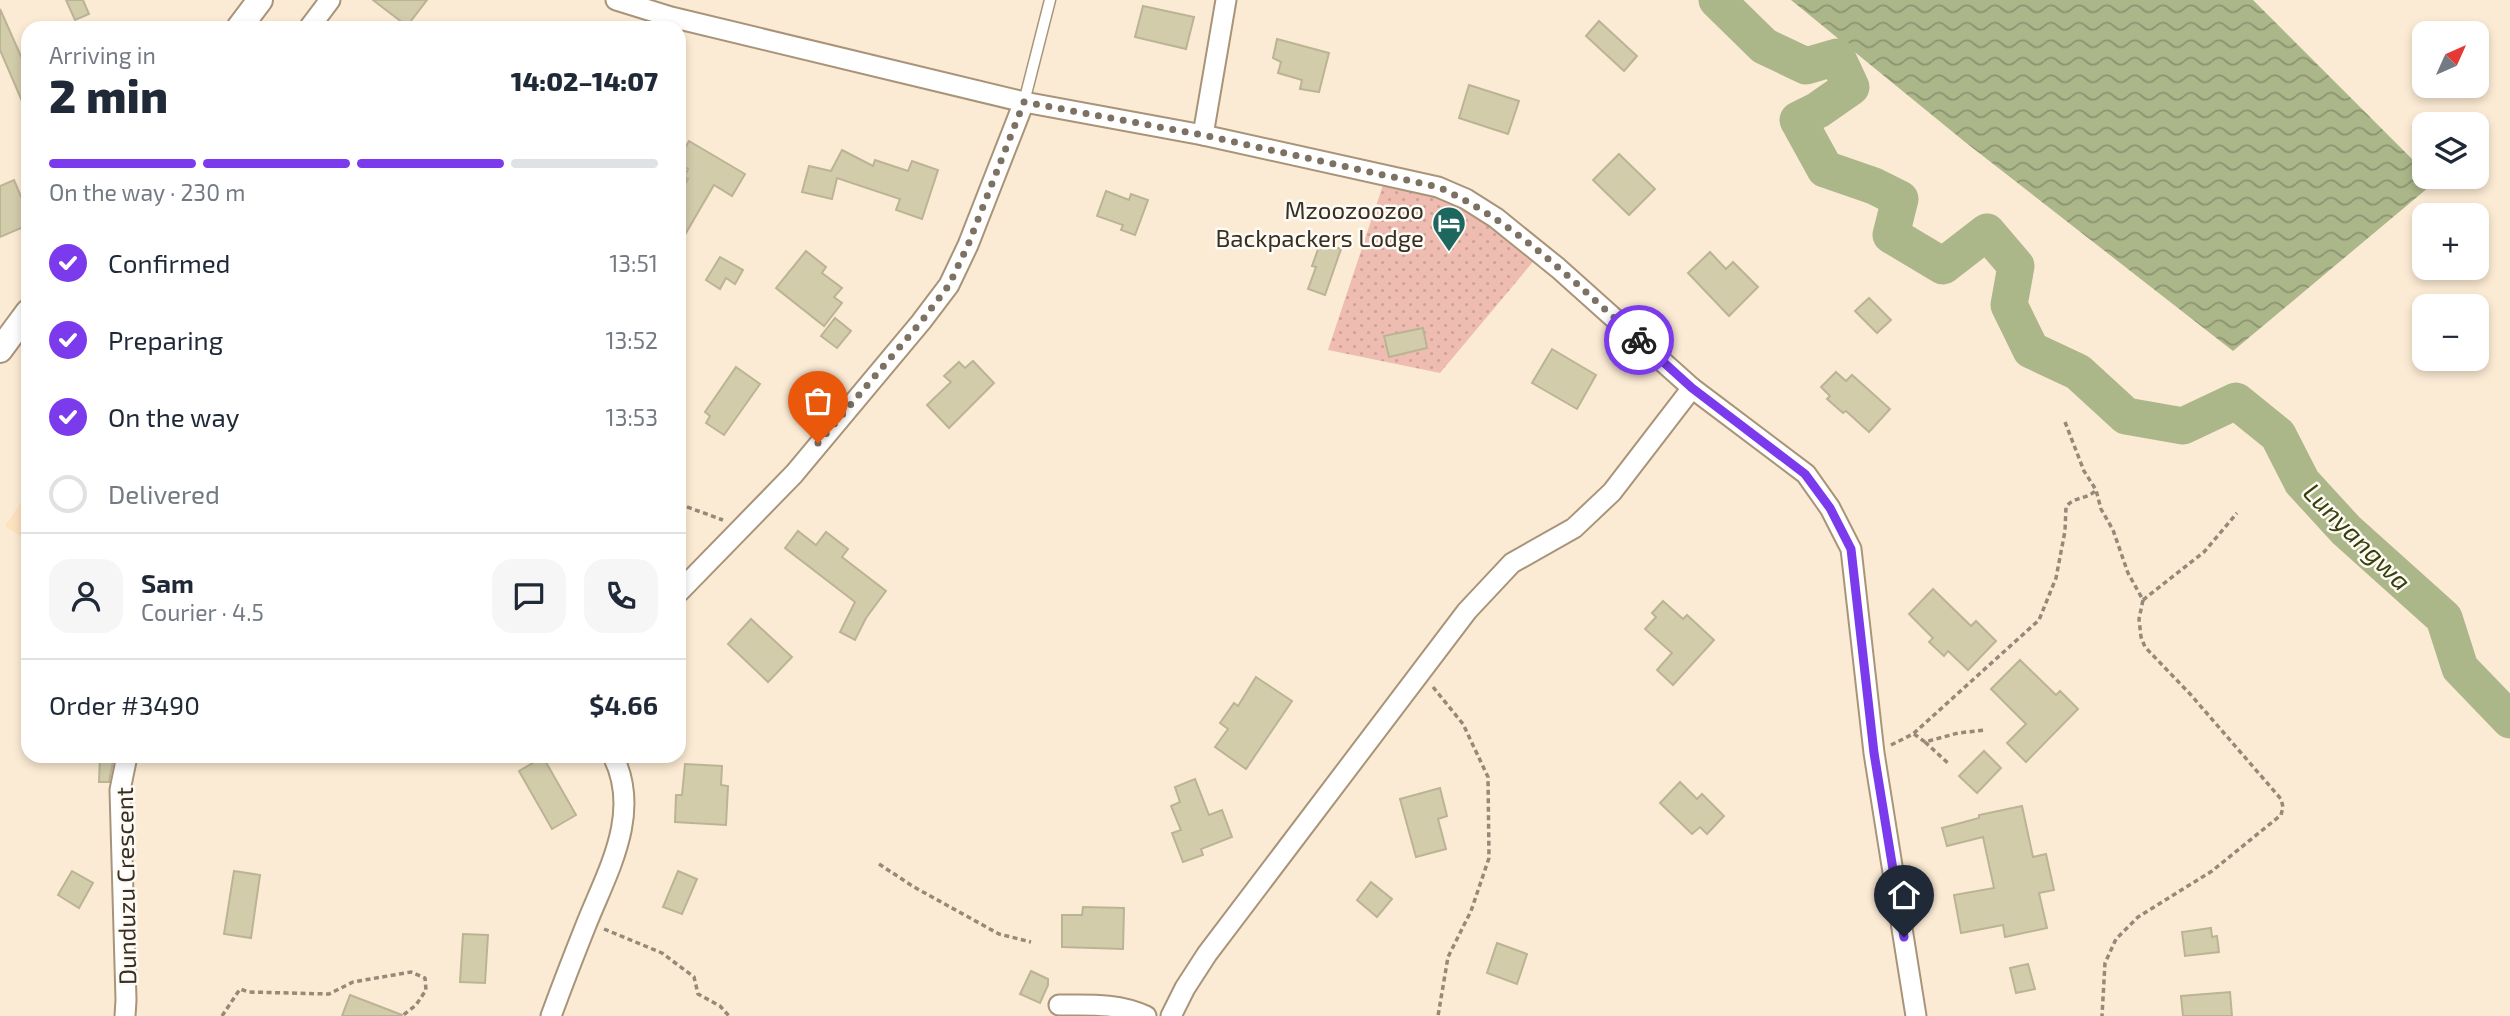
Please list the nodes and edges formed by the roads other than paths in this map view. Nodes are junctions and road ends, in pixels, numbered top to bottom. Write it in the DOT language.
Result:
graph roads {
  1 [pos="260,0"];
  2 [pos="330,0"];
  3 [pos="616,0"];
  4 [pos="1050,0"];
  5 [pos="1226,0"];
  6 [pos="244,21"];
  7 [pos="314,21"];
  8 [pos="1024,102"];
  9 [pos="1203,135"];
  10 [pos="21,322"];
  11 [pos="0,350"];
  12 [pos="1692,388"];
  13 [pos="686,585"];
  14 [pos="126,763"];
  15 [pos="617,763"];
  16 [pos="1059,1005"];
  17 [pos="125,1016"];
  18 [pos="551,1016"];
  19 [pos="1146,1016"];
  20 [pos="1171,1016"];
  21 [pos="1916,1016"];
  1 -- 6 [label="street"];
  2 -- 7 [label="street"];
  3 -- 8 [label="street"];
  4 -- 8 [label="lane"];
  5 -- 9 [label="street"];
  8 -- 9 [label="street"];
  8 -- 13 [label="street"];
  9 -- 12 [label="street"];
  10 -- 11 [label="street"];
  12 -- 20 [label="street"];
  12 -- 21 [label="street"];
  14 -- 17 [label="street, Dunduzu Crescent"];
  15 -- 18 [label="street"];
  16 -- 19 [label="street"];
}
